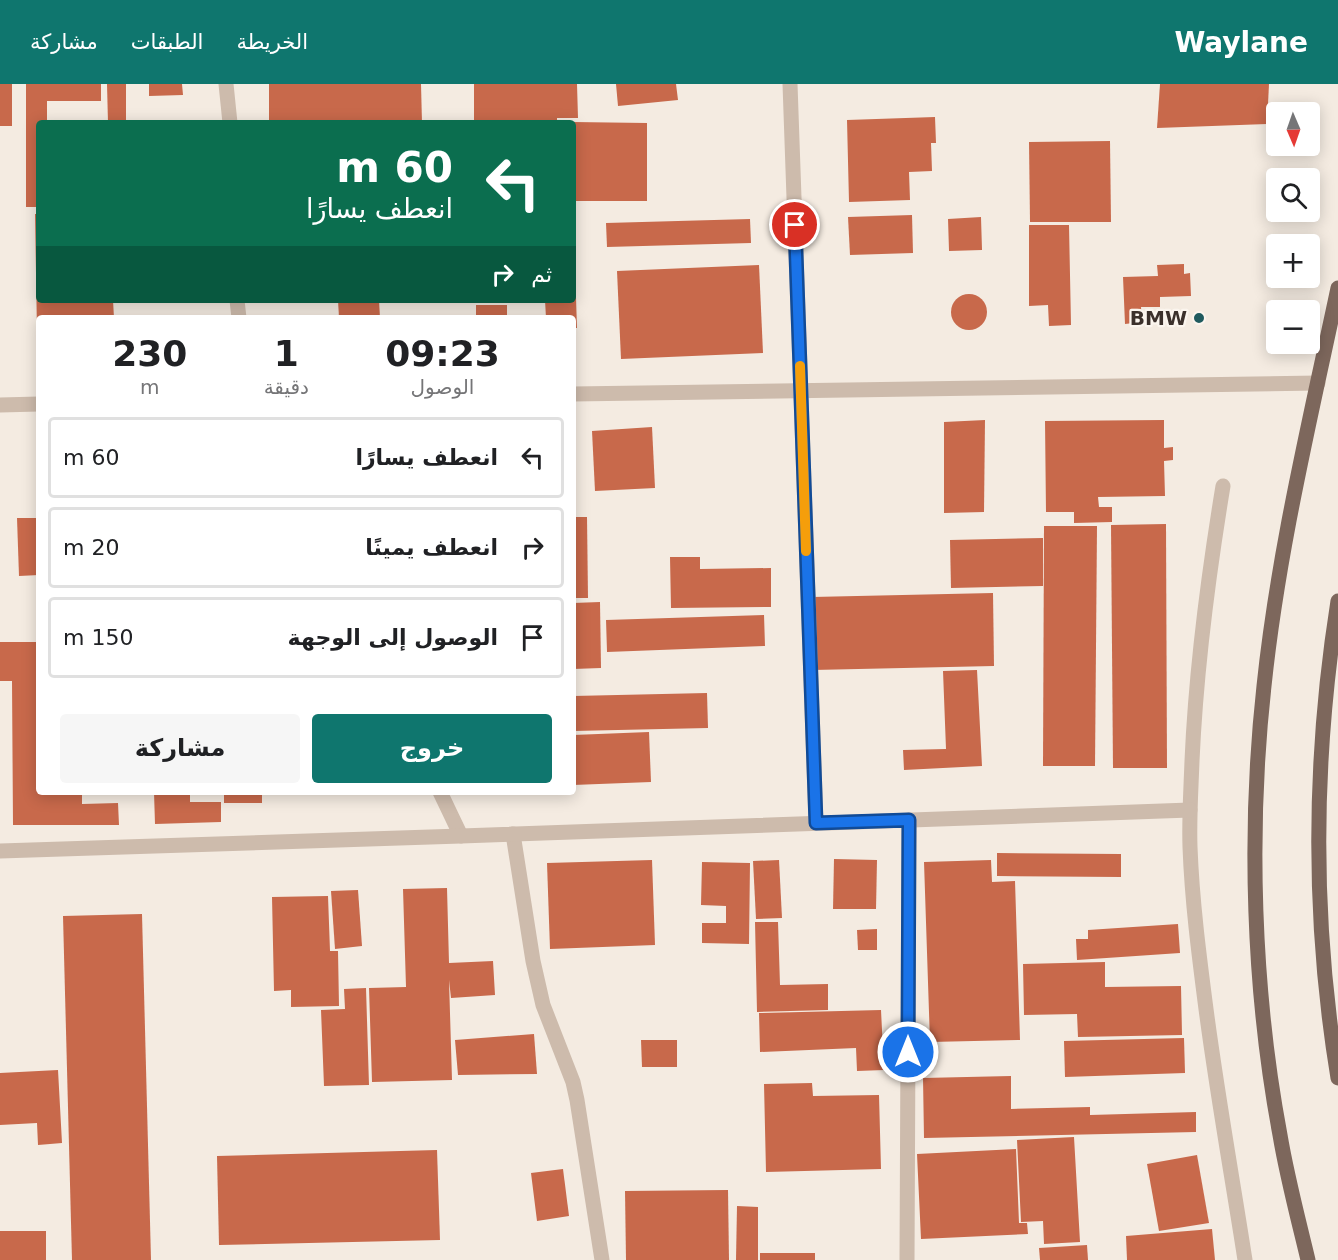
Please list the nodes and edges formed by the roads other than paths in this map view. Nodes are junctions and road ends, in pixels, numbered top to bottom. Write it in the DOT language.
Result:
graph roads {
  1 [pos="226,84"];
  2 [pos="790,84"];
  3 [pos="230,120"];
  4 [pos="1338,288"];
  5 [pos="1318,383"];
  6 [pos="800,390"];
  7 [pos="576,394"];
  8 [pos="36,404"];
  9 [pos="0,405"];
  10 [pos="1223,486"];
  11 [pos="1338,602"];
  12 [pos="1331,713"];
  13 [pos="441,795"];
  14 [pos="1190,810"];
  15 [pos="909,820"];
  16 [pos="816,823"];
  17 [pos="513,834"];
  18 [pos="461,836"];
  19 [pos="0,851"];
  20 [pos="1338,1078"];
  21 [pos="602,1260"];
  22 [pos="907,1260"];
  23 [pos="1245,1260"];
  24 [pos="1308,1260"];
  1 -- 3 [label="street"];
  2 -- 6 [label="street"];
  4 -- 5 [label="main road"];
  5 -- 6 [label="street"];
  5 -- 24 [label="main road"];
  6 -- 7 [label="street"];
  6 -- 16 [label="street"];
  8 -- 9 [label="street"];
  10 -- 14 [label="street"];
  11 -- 12 [label="main road"];
  12 -- 20 [label="main road"];
  13 -- 18 [label="street"];
  14 -- 15 [label="street"];
  14 -- 23 [label="street"];
  15 -- 16 [label="street"];
  15 -- 22 [label="street"];
  16 -- 17 [label="street"];
  17 -- 18 [label="street"];
  17 -- 21 [label="street"];
  18 -- 19 [label="street"];
}
